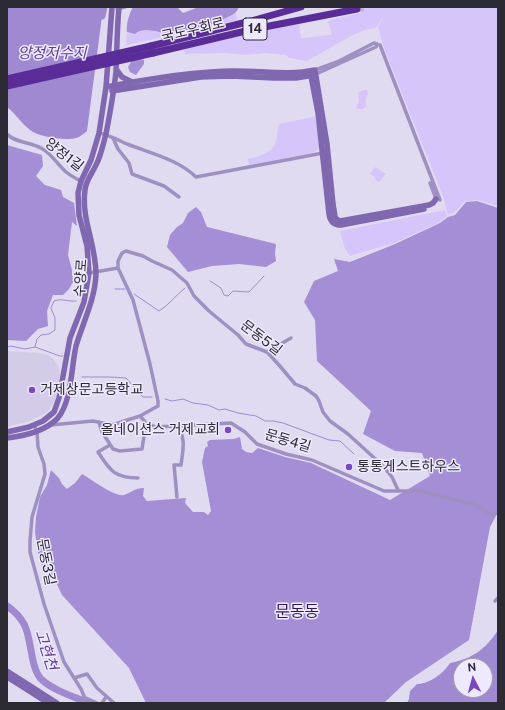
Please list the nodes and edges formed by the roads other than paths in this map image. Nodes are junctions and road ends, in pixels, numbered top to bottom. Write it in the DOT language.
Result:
graph roads {
  1 [pos="301,7"];
  2 [pos="112,8"];
  3 [pos="121,8"];
  4 [pos="358,9"];
  5 [pos="380,45"];
  6 [pos="152,49"];
  7 [pos="116,69"];
  8 [pos="313,73"];
  9 [pos="300,77"];
  10 [pos="7,79"];
  11 [pos="132,82"];
  12 [pos="7,86"];
  13 [pos="313,86"];
  14 [pos="116,88"];
  15 [pos="106,89"];
  16 [pos="99,133"];
  17 [pos="7,134"];
  18 [pos="106,134"];
  19 [pos="113,138"];
  20 [pos="325,153"];
  21 [pos="83,182"];
  22 [pos="430,182"];
  23 [pos="179,197"];
  24 [pos="438,199"];
  25 [pos="118,268"];
  26 [pos="96,272"];
  27 [pos="89,273"];
  28 [pos="291,338"];
  29 [pos="267,352"];
  30 [pos="140,416"];
  31 [pos="99,422"];
  32 [pos="146,423"];
  33 [pos="34,425"];
  34 [pos="50,425"];
  35 [pos="178,426"];
  36 [pos="7,432"];
  37 [pos="37,432"];
  38 [pos="7,438"];
  39 [pos="110,445"];
  40 [pos="138,478"];
  41 [pos="398,490"];
  42 [pos="177,496"];
  43 [pos="498,513"];
  44 [pos="8,674"];
  45 [pos="74,678"];
  46 [pos="106,697"];
  47 [pos="86,698"];
  48 [pos="48,703"];
  49 [pos="57,703"];
  50 [pos="87,703"];
  51 [pos="97,703"];
  52 [pos="102,703"];
  53 [pos="114,703"];
  1 -- 6 [label="highway, 국도우회로 / 14"];
  2 -- 3 [label="street"];
  2 -- 15 [label="street"];
  3 -- 7 [label="street, 수양로"];
  4 -- 6 [label="highway, 국도우회로 / 14"];
  5 -- 24 [label="street"];
  6 -- 10 [label="highway, 14, bridge"];
  6 -- 12 [label="highway, 14, bridge"];
  7 -- 11 [label="street"];
  7 -- 14 [label="street, 수양로"];
  8 -- 8 [label="street"];
  8 -- 9 [label="street"];
  8 -- 11 [label="street"];
  8 -- 13 [label="street"];
  8 -- 20 [label="street"];
  9 -- 13 [label="street"];
  9 -- 14 [label="street"];
  11 -- 14 [label="street"];
  13 -- 20 [label="street"];
  14 -- 15 [label="street"];
  14 -- 18 [label="street, 수양로"];
  15 -- 16 [label="street"];
  16 -- 18 [label="street"];
  16 -- 21 [label="street"];
  17 -- 21 [label="street, 양정1길"];
  18 -- 19 [label="street"];
  18 -- 21 [label="street, 수양로"];
  19 -- 20 [label="street"];
  19 -- 23 [label="street"];
  20 -- 24 [label="street"];
  21 -- 26 [label="street, 수양로"];
  21 -- 27 [label="street"];
  22 -- 24 [label="street"];
  25 -- 26 [label="street"];
  25 -- 29 [label="street, 문동5길"];
  25 -- 30 [label="street"];
  26 -- 27 [label="street"];
  26 -- 34 [label="street, 수양로"];
  27 -- 33 [label="street"];
  28 -- 29 [label="street"];
  29 -- 41 [label="street, 문동5길"];
  30 -- 31 [label="street"];
  30 -- 32 [label="street"];
  31 -- 34 [label="street"];
  31 -- 39 [label="street"];
  32 -- 35 [label="street, 문동4길"];
  32 -- 39 [label="street"];
  33 -- 36 [label="street"];
  33 -- 37 [label="street, 문동3길"];
  34 -- 37 [label="street, 수양로"];
  35 -- 41 [label="street, 문동4길"];
  35 -- 42 [label="street"];
  37 -- 38 [label="street, 수양로"];
  37 -- 45 [label="street, 문동3길"];
  39 -- 40 [label="street"];
  41 -- 43 [label="street, 문동4길"];
  44 -- 48 [label="street"];
  44 -- 49 [label="street"];
  45 -- 46 [label="street"];
  45 -- 47 [label="street, 문동3길"];
  46 -- 52 [label="street"];
  46 -- 53 [label="street"];
  47 -- 50 [label="street"];
  47 -- 51 [label="street"];
}
